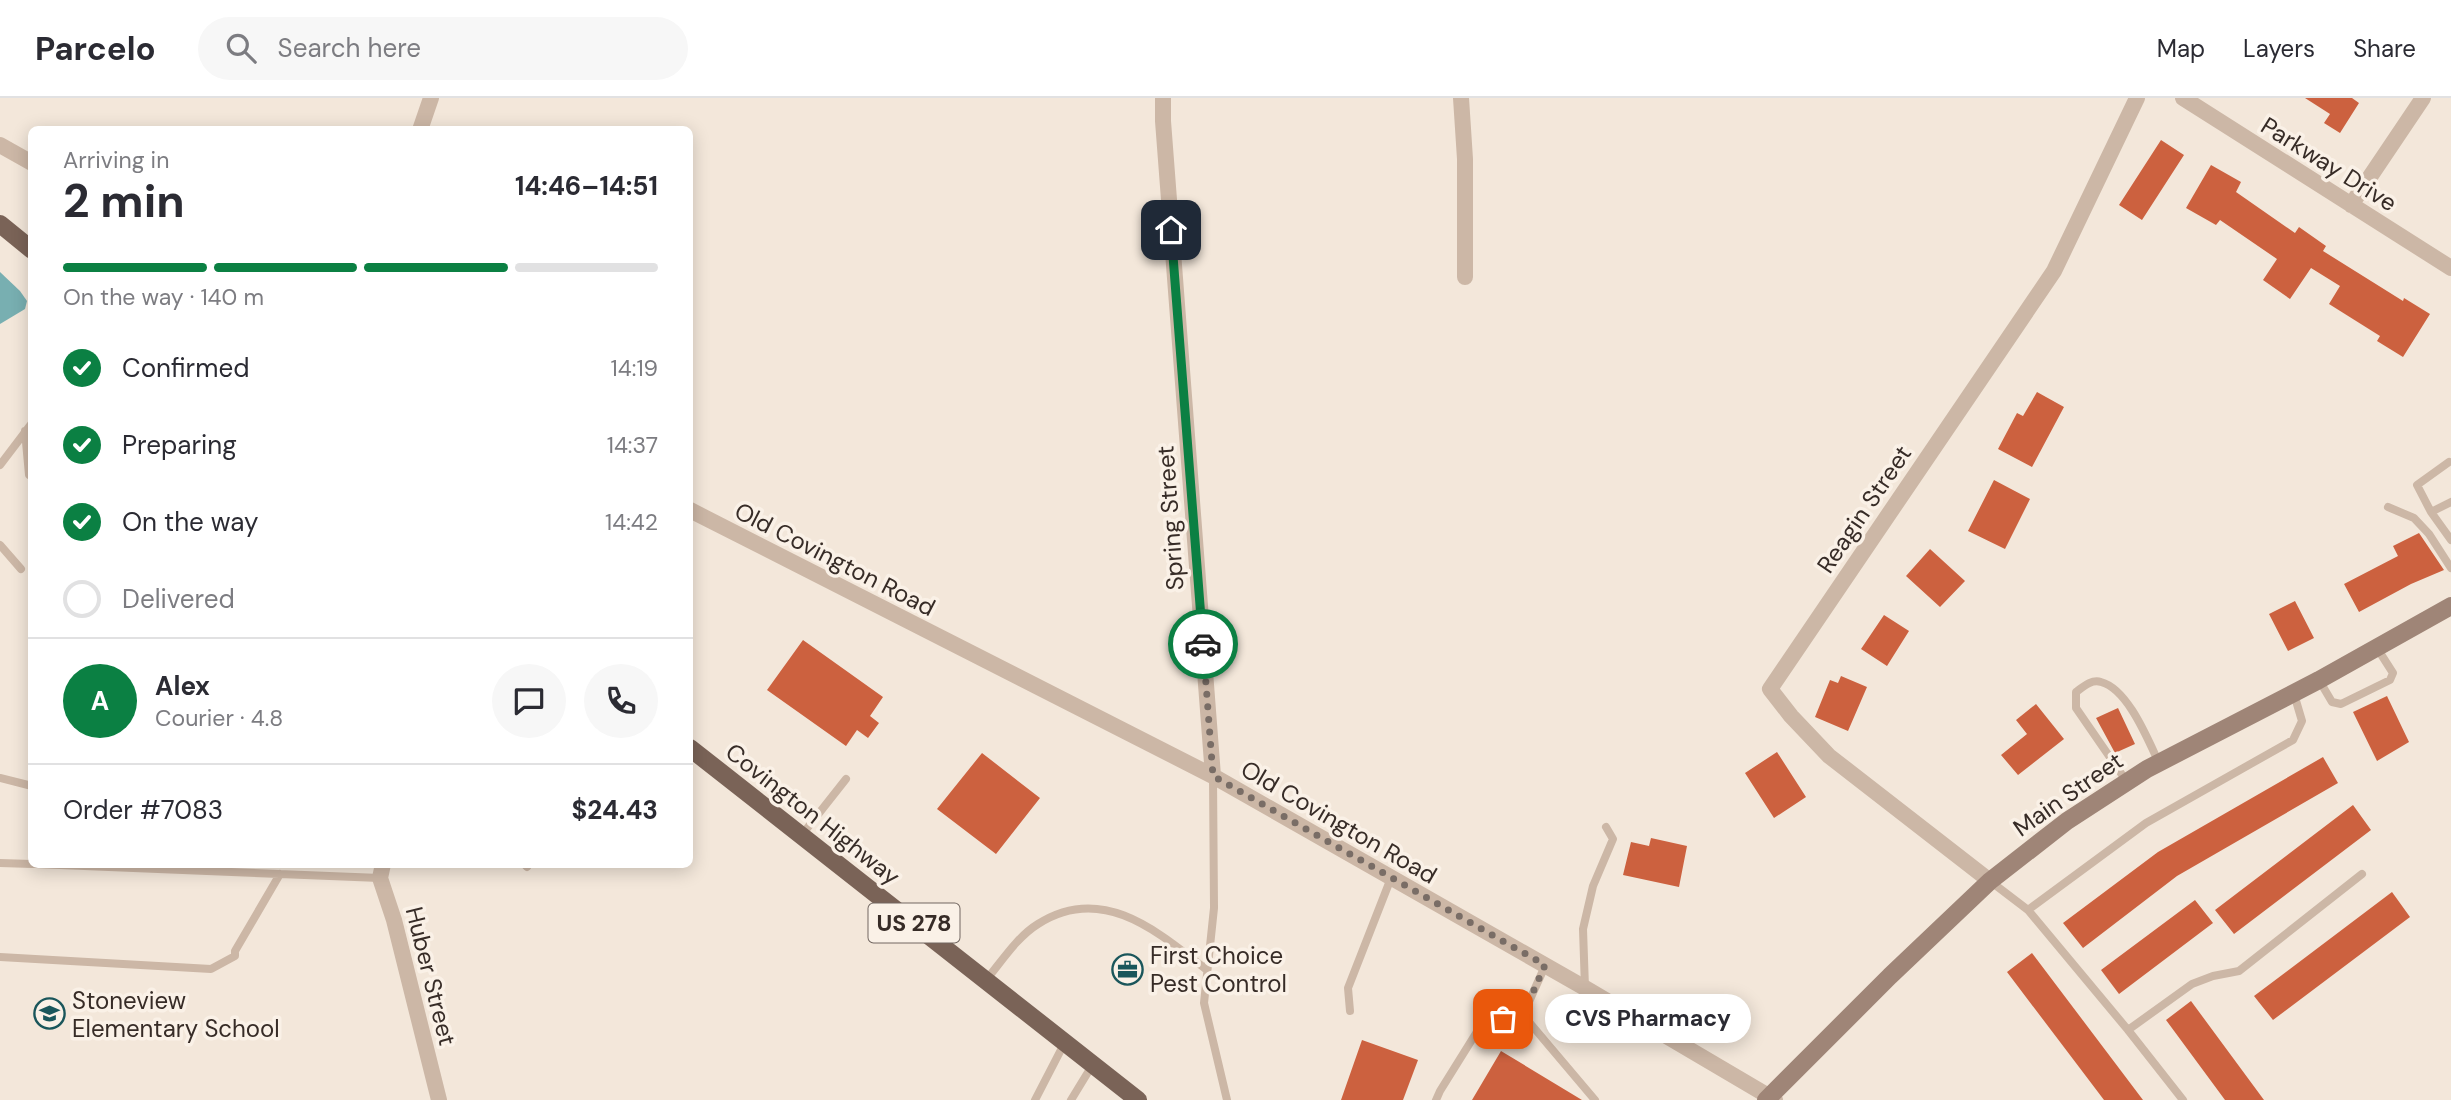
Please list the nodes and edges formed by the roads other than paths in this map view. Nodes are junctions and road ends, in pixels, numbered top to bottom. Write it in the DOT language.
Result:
graph roads {
  1 [pos="431,98"];
  2 [pos="1163,98"];
  3 [pos="1461,98"];
  4 [pos="2137,98"];
  5 [pos="2183,98"];
  6 [pos="2423,98"];
  7 [pos="421,126"];
  8 [pos="0,145"];
  9 [pos="28,161"];
  10 [pos="2351,205"];
  11 [pos="0,225"];
  12 [pos="28,247"];
  13 [pos="2451,268"];
  14 [pos="1465,277"];
  15 [pos="28,428"];
  16 [pos="25,431"];
  17 [pos="2449,462"];
  18 [pos="28,464"];
  19 [pos="0,465"];
  20 [pos="2451,502"];
  21 [pos="2388,507"];
  22 [pos="693,512"];
  23 [pos="2431,512"];
  24 [pos="2441,526"];
  25 [pos="2429,534"];
  26 [pos="2451,540"];
  27 [pos="0,545"];
  28 [pos="2451,568"];
  29 [pos="22,569"];
  30 [pos="2451,606"];
  31 [pos="2376,648"];
  32 [pos="2319,680"];
  33 [pos="2294,693"];
  34 [pos="693,750"];
  35 [pos="2159,763"];
  36 [pos="1213,776"];
  37 [pos="0,778"];
  38 [pos="846,779"];
  39 [pos="2127,782"];
  40 [pos="28,785"];
  41 [pos="1606,827"];
  42 [pos="801,836"];
  43 [pos="0,863"];
  44 [pos="28,864"];
  45 [pos="132,868"];
  46 [pos="382,871"];
  47 [pos="280,874"];
  48 [pos="2362,874"];
  49 [pos="1391,878"];
  50 [pos="1990,881"];
  51 [pos="2028,910"];
  52 [pos="0,957"];
  53 [pos="1545,965"];
  54 [pos="1207,970"];
  55 [pos="986,979"];
  56 [pos="1585,988"];
  57 [pos="1350,1011"];
  58 [pos="1523,1015"];
  59 [pos="2128,1030"];
  60 [pos="1065,1042"];
  61 [pos="1093,1064"];
  62 [pos="1770,1099"];
  63 [pos="439,1100"];
  64 [pos="1035,1100"];
  65 [pos="1070,1100"];
  66 [pos="1138,1100"];
  67 [pos="1227,1100"];
  68 [pos="1436,1100"];
  69 [pos="1595,1100"];
  70 [pos="2183,1100"];
  1 -- 7 [label="street"];
  2 -- 36 [label="street, Spring Street"];
  3 -- 14 [label="street"];
  4 -- 50 [label="street, Reagin Street"];
  5 -- 10 [label="street, Parkway Drive"];
  6 -- 10 [label="street"];
  8 -- 9 [label="street"];
  10 -- 13 [label="street, Parkway Drive"];
  11 -- 12 [label="main road"];
  15 -- 16 [label="lane"];
  16 -- 18 [label="lane"];
  16 -- 19 [label="lane"];
  17 -- 23 [label="lane"];
  20 -- 23 [label="lane"];
  21 -- 25 [label="lane"];
  22 -- 36 [label="street, Old Covington Road"];
  23 -- 24 [label="lane"];
  24 -- 25 [label="lane"];
  24 -- 26 [label="lane"];
  25 -- 28 [label="lane"];
  27 -- 29 [label="lane"];
  30 -- 31 [label="main road, Main Street"];
  31 -- 32 [label="main road, Main Street"];
  31 -- 32 [label="lane"];
  32 -- 33 [label="main road, Main Street"];
  33 -- 35 [label="main road, Main Street"];
  33 -- 51 [label="lane"];
  34 -- 42 [label="main road, Covington Highway / US 278"];
  35 -- 39 [label="main road, Main Street"];
  35 -- 39 [label="lane"];
  36 -- 49 [label="street, Old Covington Road"];
  36 -- 54 [label="lane, Spring Street"];
  37 -- 40 [label="lane"];
  38 -- 42 [label="lane"];
  39 -- 50 [label="main road, Main Street"];
  41 -- 56 [label="lane"];
  42 -- 55 [label="main road, Covington Highway / US 278"];
  43 -- 44 [label="lane"];
  45 -- 47 [label="lane"];
  46 -- 47 [label="lane"];
  46 -- 63 [label="street, Huber Street"];
  47 -- 52 [label="lane"];
  48 -- 59 [label="lane"];
  49 -- 53 [label="street, Old Covington Road"];
  49 -- 57 [label="lane"];
  50 -- 51 [label="lane"];
  50 -- 62 [label="main road, Main Street"];
  51 -- 59 [label="lane"];
  53 -- 56 [label="street, Old Covington Road"];
  53 -- 58 [label="lane"];
  54 -- 55 [label="lane"];
  54 -- 67 [label="lane, Spring Street"];
  55 -- 60 [label="main road, Covington Highway / US 278"];
  56 -- 62 [label="street, Old Covington Road"];
  58 -- 68 [label="lane"];
  58 -- 69 [label="lane"];
  59 -- 70 [label="lane"];
  60 -- 61 [label="main road, Covington Highway / US 278"];
  60 -- 64 [label="lane"];
  61 -- 65 [label="lane"];
  61 -- 66 [label="main road, Covington Highway / US 278"];
}
